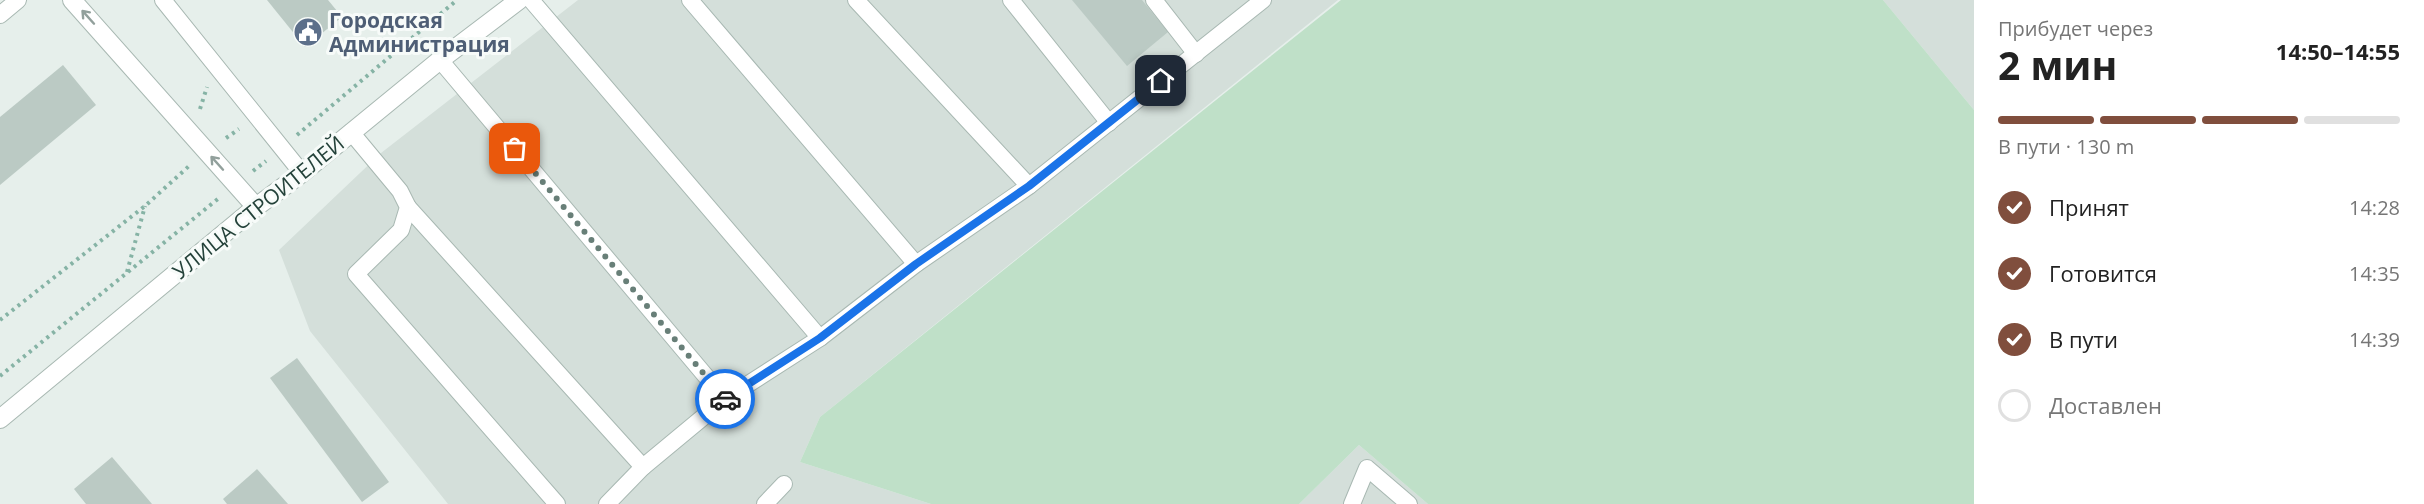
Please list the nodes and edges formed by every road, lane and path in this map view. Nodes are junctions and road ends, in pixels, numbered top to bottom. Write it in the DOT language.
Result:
graph roads {
  1 [pos="18,0"];
  2 [pos="72,0"];
  3 [pos="163,0"];
  4 [pos="519,0"];
  5 [pos="531,0"];
  6 [pos="690,0"];
  7 [pos="856,0"];
  8 [pos="1011,0"];
  9 [pos="1154,0"];
  10 [pos="1263,0"];
  11 [pos="0,15"];
  12 [pos="1196,54"];
  13 [pos="440,60"];
  14 [pos="215,64"];
  15 [pos="257,116"];
  16 [pos="1109,123"];
  17 [pos="351,132"];
  18 [pos="191,134"];
  19 [pos="206,151"];
  20 [pos="302,173"];
  21 [pos="1029,186"];
  22 [pos="145,206"];
  23 [pos="256,207"];
  24 [pos="408,207"];
  25 [pos="916,264"];
  26 [pos="127,273"];
  27 [pos="0,320"];
  28 [pos="820,338"];
  29 [pos="725,399"];
  30 [pos="0,418"];
  31 [pos="643,467"];
  32 [pos="784,484"];
  33 [pos="557,504"];
  34 [pos="607,504"];
  35 [pos="765,504"];
  36 [pos="1352,504"];
  37 [pos="1409,504"];
  1 -- 11 [label="lane"];
  18 -- 2 [label="street, one-way"];
  3 -- 14 [label="lane"];
  4 -- 13 [label="street, УЛИЦА СТРОИТЕЛЕЙ"];
  5 -- 28 [label="lane"];
  6 -- 25 [label="lane"];
  7 -- 21 [label="lane"];
  8 -- 16 [label="lane"];
  9 -- 12 [label="lane"];
  10 -- 12 [label="lane"];
  12 -- 16 [label="lane"];
  13 -- 17 [label="street, УЛИЦА СТРОИТЕЛЕЙ"];
  13 -- 29 [label="lane"];
  14 -- 15 [label="lane"];
  14 -- 18 [label="path"];
  15 -- 19 [label="path"];
  15 -- 20 [label="lane"];
  16 -- 21 [label="lane"];
  17 -- 20 [label="street, УЛИЦА СТРОИТЕЛЕЙ"];
  17 -- 24 [label="lane"];
  18 -- 19 [label="street"];
  19 -- 22 [label="path"];
  23 -- 19 [label="street, one-way"];
  20 -- 23 [label="street, УЛИЦА СТРОИТЕЛЕЙ"];
  21 -- 25 [label="lane"];
  22 -- 26 [label="path"];
  22 -- 27 [label="path"];
  23 -- 30 [label="street, УЛИЦА СТРОИТЕЛЕЙ"];
  24 -- 31 [label="lane"];
  24 -- 33 [label="lane"];
  25 -- 28 [label="lane"];
  28 -- 29 [label="lane"];
  29 -- 31 [label="lane"];
  31 -- 34 [label="lane"];
  32 -- 35 [label="lane"];
  36 -- 37 [label="lane"];
}
